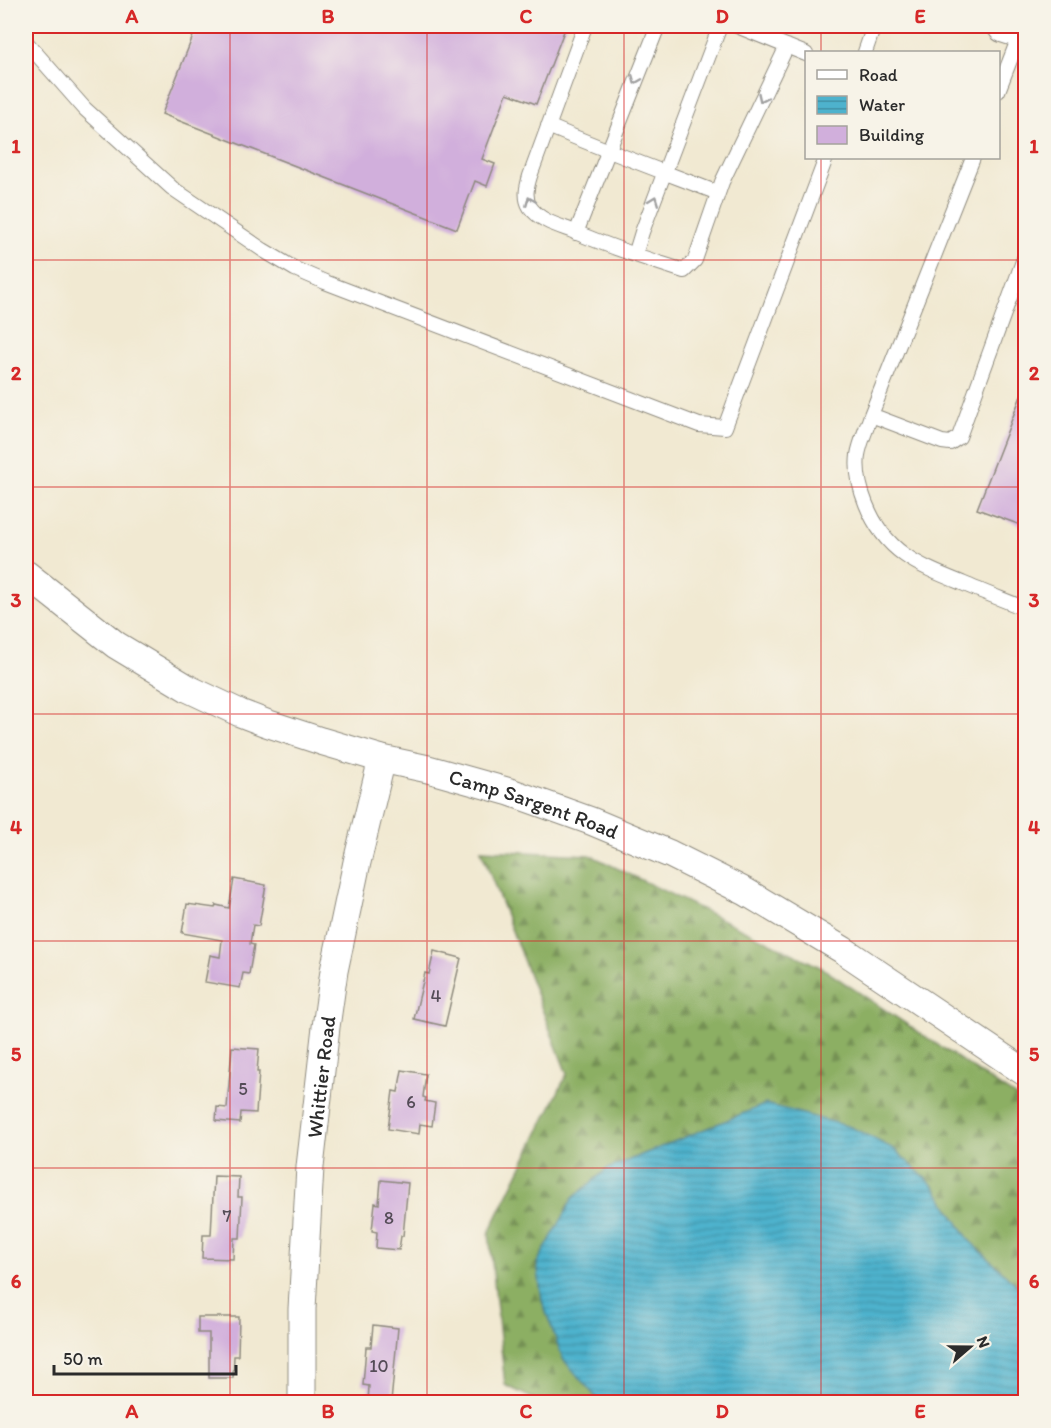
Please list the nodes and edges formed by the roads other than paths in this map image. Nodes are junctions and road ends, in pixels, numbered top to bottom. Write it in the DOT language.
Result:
graph roads {
  1 [pos="585,26"];
  2 [pos="658,26"];
  3 [pos="720,26"];
  4 [pos="737,26"];
  5 [pos="874,26"];
  6 [pos="1017,30"];
  7 [pos="26,42"];
  8 [pos="787,46"];
  9 [pos="865,51"];
  10 [pos="805,53"];
  11 [pos="1000,88"];
  12 [pos="548,126"];
  13 [pos="608,152"];
  14 [pos="826,159"];
  15 [pos="973,159"];
  16 [pos="665,172"];
  17 [pos="718,193"];
  18 [pos="576,233"];
  19 [pos="1026,253"];
  20 [pos="635,255"];
  21 [pos="871,415"];
  22 [pos="26,574"];
  23 [pos="1026,609"];
  24 [pos="382,759"];
  25 [pos="1026,1073"];
  26 [pos="302,1402"];
  1 -- 12 [label="lane"];
  2 -- 13 [label="lane, one-way"];
  3 -- 16 [label="lane"];
  4 -- 8 [label="lane"];
  5 -- 9 [label="lane"];
  6 -- 11 [label="lane"];
  7 -- 14 [label="lane"];
  8 -- 10 [label="lane"];
  8 -- 17 [label="lane, one-way"];
  12 -- 13 [label="lane"];
  18 -- 12 [label="lane, one-way"];
  13 -- 16 [label="lane"];
  13 -- 18 [label="lane"];
  15 -- 21 [label="lane"];
  16 -- 17 [label="lane"];
  20 -- 16 [label="lane, one-way"];
  17 -- 20 [label="lane"];
  18 -- 20 [label="lane"];
  19 -- 21 [label="lane"];
  21 -- 23 [label="lane"];
  22 -- 24 [label="street, Camp Sargent Road"];
  24 -- 25 [label="street, Camp Sargent Road"];
  24 -- 26 [label="street, Whittier Road"];
}
